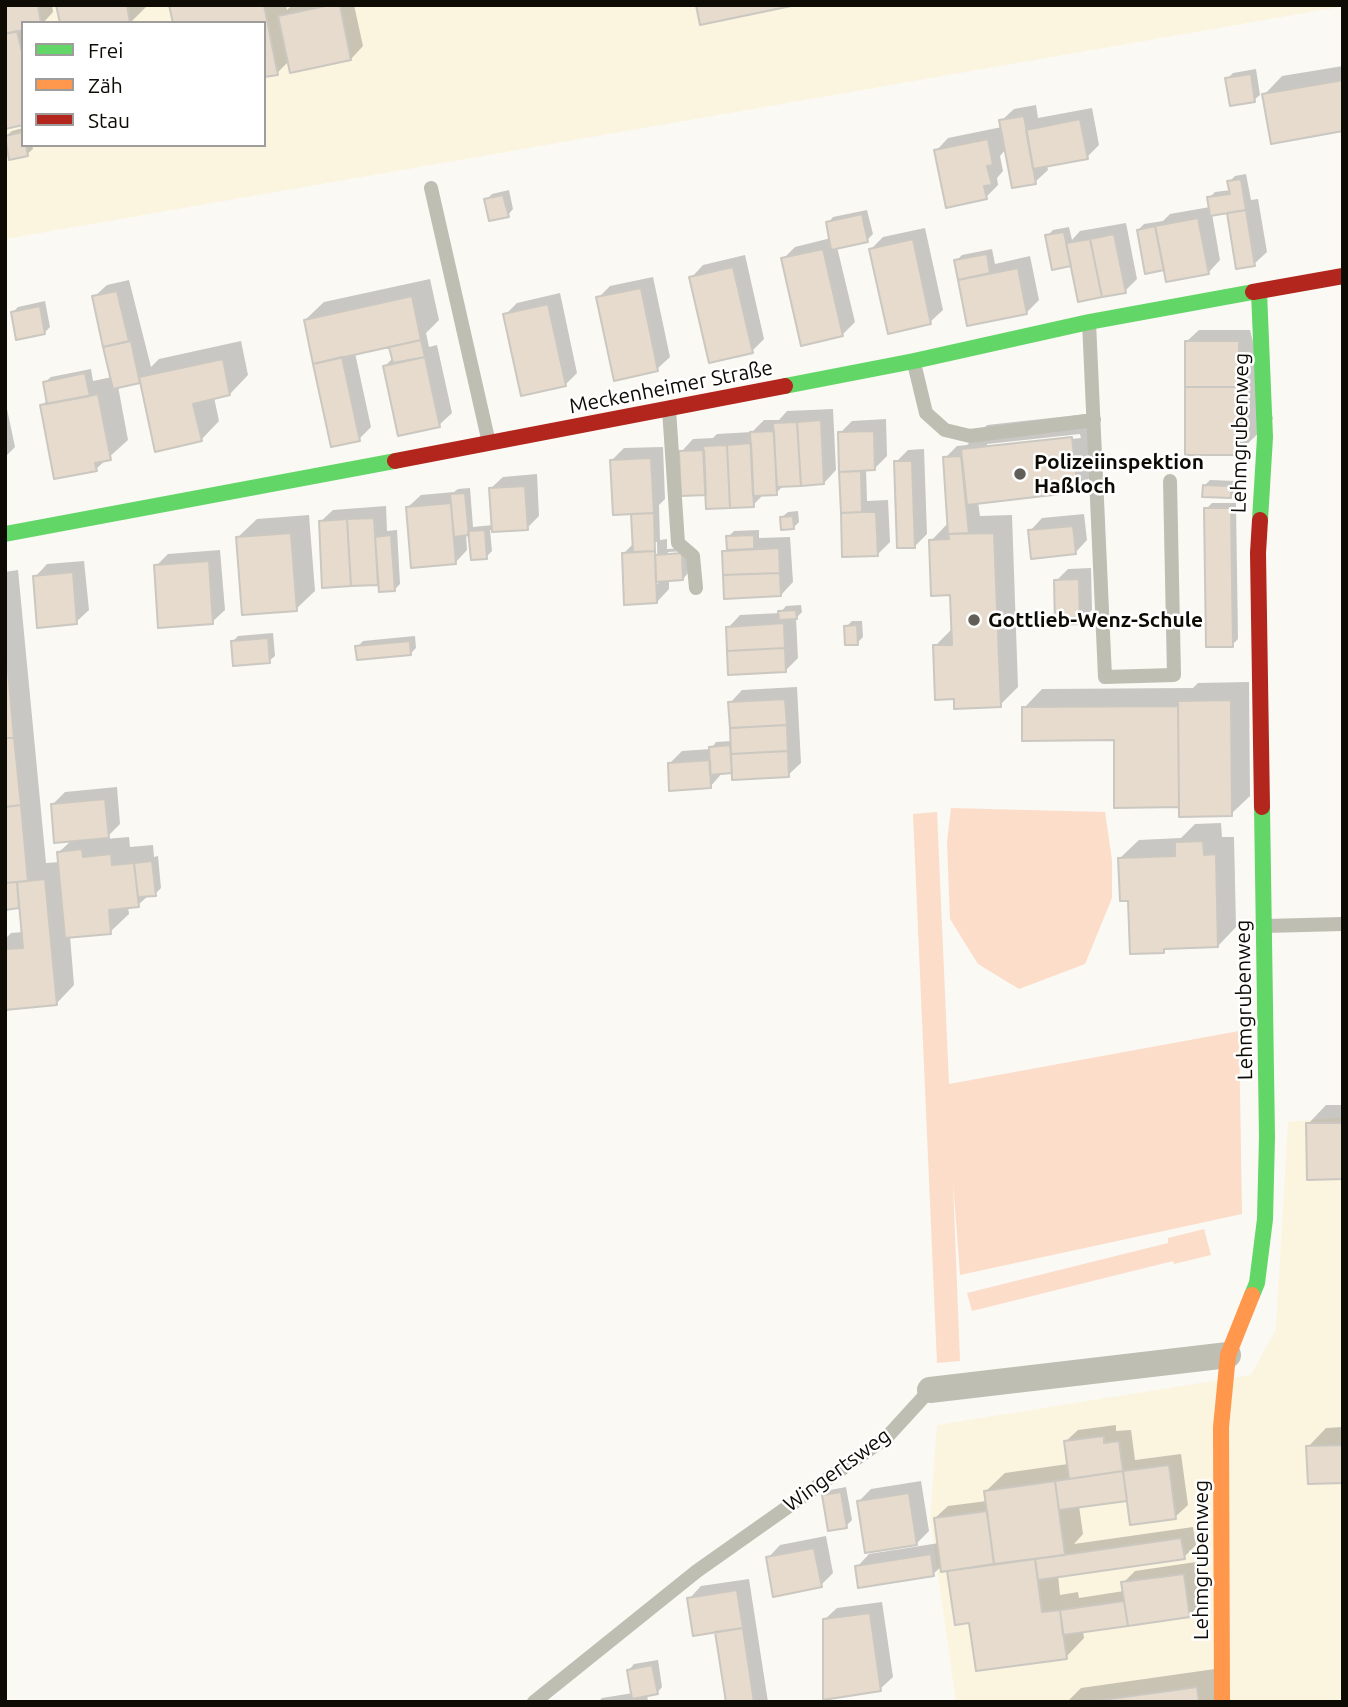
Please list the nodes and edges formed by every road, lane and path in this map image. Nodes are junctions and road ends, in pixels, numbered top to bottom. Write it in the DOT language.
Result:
graph roads {
  1 [pos="431,188"];
  2 [pos="1343,276"];
  3 [pos="1259,292"];
  4 [pos="1089,322"];
  5 [pos="914,361"];
  6 [pos="669,408"];
  7 [pos="1094,420"];
  8 [pos="489,444"];
  9 [pos="1170,481"];
  10 [pos="5,534"];
  11 [pos="696,588"];
  12 [pos="1343,924"];
  13 [pos="1263,926"];
  14 [pos="1228,1354"];
  15 [pos="930,1390"];
  16 [pos="534,1702"];
  17 [pos="1223,1702"];
  1 -- 8 [label="lane"];
  2 -- 3 [label="street, Meckenheimer Straße"];
  3 -- 4 [label="street, Meckenheimer Straße"];
  3 -- 13 [label="street, Lehmgrubenweg"];
  4 -- 5 [label="street, Meckenheimer Straße"];
  4 -- 7 [label="lane"];
  5 -- 6 [label="street, Meckenheimer Straße"];
  5 -- 7 [label="lane"];
  6 -- 8 [label="street, Meckenheimer Straße"];
  6 -- 11 [label="lane"];
  7 -- 9 [label="lane"];
  8 -- 10 [label="street, Meckenheimer Straße"];
  12 -- 13 [label="lane"];
  13 -- 14 [label="street, Lehmgrubenweg"];
  14 -- 15 [label="street, Wingertsweg"];
  14 -- 17 [label="street, Lehmgrubenweg"];
  15 -- 16 [label="lane, Wingertsweg"];
}
